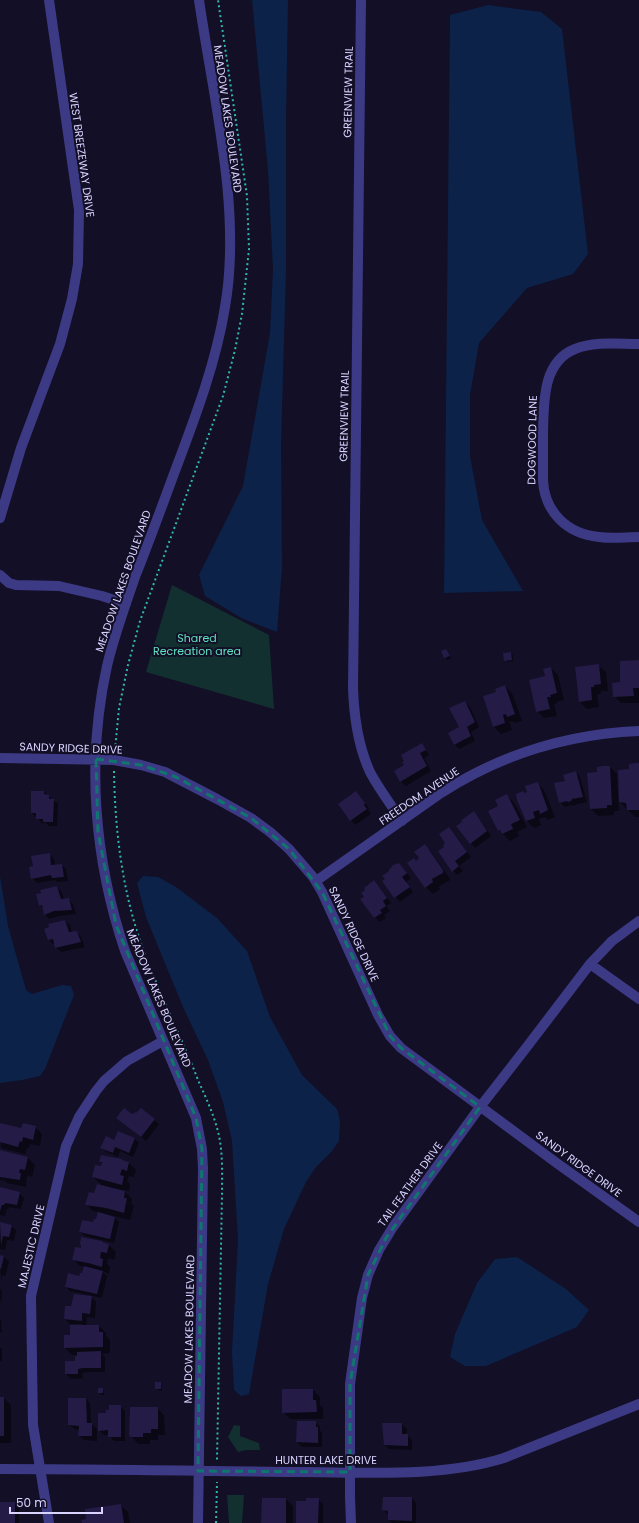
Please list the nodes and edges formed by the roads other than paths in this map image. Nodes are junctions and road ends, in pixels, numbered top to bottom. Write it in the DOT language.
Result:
graph roads {
  1 [pos="49,0"];
  2 [pos="198,0"];
  3 [pos="361,0"];
  4 [pos="639,344"];
  5 [pos="0,518"];
  6 [pos="639,537"];
  7 [pos="0,575"];
  8 [pos="126,604"];
  9 [pos="639,731"];
  10 [pos="0,758"];
  11 [pos="96,759"];
  12 [pos="402,821"];
  13 [pos="316,881"];
  14 [pos="639,922"];
  15 [pos="590,964"];
  16 [pos="639,999"];
  17 [pos="163,1041"];
  18 [pos="480,1107"];
  19 [pos="639,1222"];
  20 [pos="639,1404"];
  21 [pos="0,1469"];
  22 [pos="40,1469"];
  23 [pos="198,1471"];
  24 [pos="350,1472"];
  25 [pos="49,1523"];
  26 [pos="198,1523"];
  27 [pos="351,1523"];
  1 -- 5 [label="street, WEST BREEZEWAY DRIVE"];
  2 -- 8 [label="street, MEADOW LAKES BOULEVARD"];
  3 -- 12 [label="street, GREENVIEW TRAIL"];
  4 -- 6 [label="street, DOGWOOD LANE"];
  7 -- 8 [label="street"];
  8 -- 11 [label="street, MEADOW LAKES BOULEVARD"];
  9 -- 12 [label="street, FREEDOM AVENUE"];
  10 -- 11 [label="street, SANDY RIDGE DRIVE"];
  11 -- 13 [label="street, SANDY RIDGE DRIVE"];
  11 -- 17 [label="street, MEADOW LAKES BOULEVARD"];
  12 -- 13 [label="street, FREEDOM AVENUE"];
  13 -- 18 [label="street, SANDY RIDGE DRIVE"];
  14 -- 15 [label="street, TAIL FEATHER DRIVE"];
  15 -- 16 [label="street"];
  15 -- 18 [label="street, TAIL FEATHER DRIVE"];
  17 -- 22 [label="street, MAJESTIC DRIVE"];
  17 -- 23 [label="street, MEADOW LAKES BOULEVARD"];
  18 -- 19 [label="street, SANDY RIDGE DRIVE"];
  18 -- 24 [label="street, TAIL FEATHER DRIVE"];
  20 -- 24 [label="street, HUNTER LAKE DRIVE"];
  21 -- 22 [label="street, HUNTER LAKE DRIVE"];
  22 -- 23 [label="street, HUNTER LAKE DRIVE"];
  22 -- 25 [label="street, MAJESTIC DRIVE"];
  23 -- 24 [label="street, HUNTER LAKE DRIVE"];
  23 -- 26 [label="street, MEADOW LAKES BOULEVARD"];
  24 -- 27 [label="street, TAIL FEATHER DRIVE"];
}
